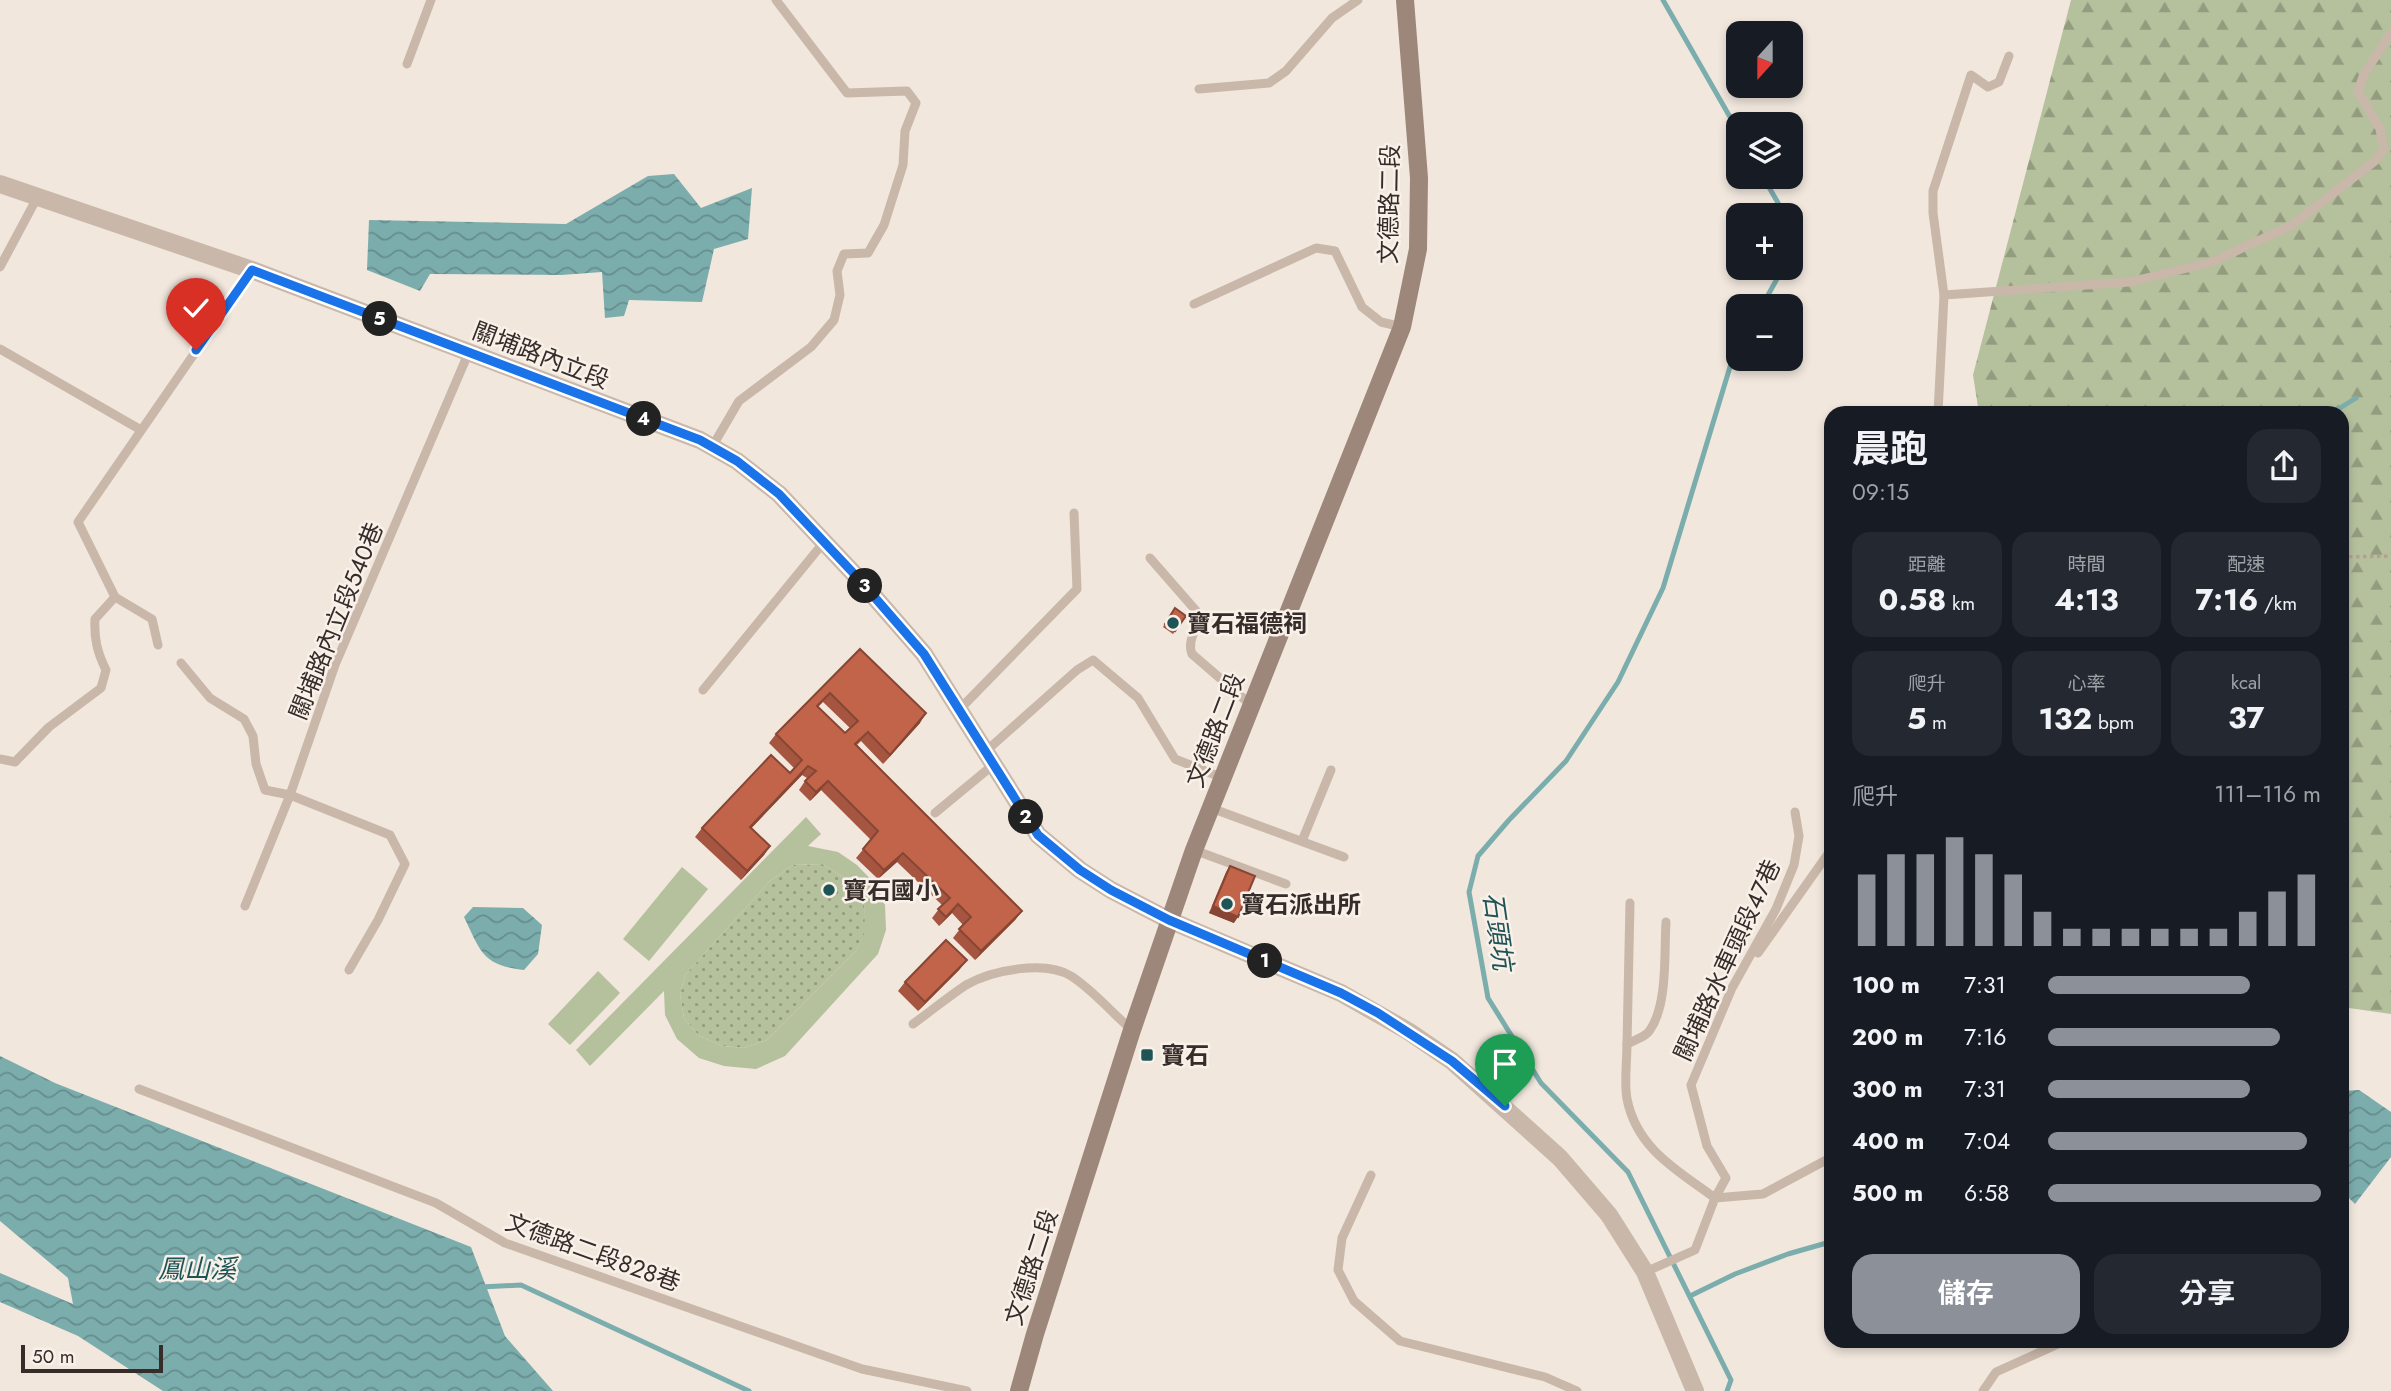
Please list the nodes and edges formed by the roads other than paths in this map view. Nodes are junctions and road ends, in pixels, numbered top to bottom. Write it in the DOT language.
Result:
graph roads {
  1 [pos="431,0"];
  2 [pos="776,0"];
  3 [pos="1358,0"];
  4 [pos="1405,0"];
  5 [pos="2391,33"];
  6 [pos="2009,56"];
  7 [pos="407,64"];
  8 [pos="1199,89"];
  9 [pos="0,184"];
  10 [pos="38,196"];
  11 [pos="0,267"];
  12 [pos="252,270"];
  13 [pos="1944,295"];
  14 [pos="1194,304"];
  15 [pos="1402,327"];
  16 [pos="0,349"];
  17 [pos="468,354"];
  18 [pos="1938,406"];
  19 [pos="141,430"];
  20 [pos="712,447"];
  21 [pos="1074,513"];
  22 [pos="824,542"];
  23 [pos="1150,558"];
  24 [pos="115,597"];
  25 [pos="158,645"];
  26 [pos="181,663"];
  27 [pos="702,690"];
  28 [pos="1251,705"];
  29 [pos="958,711"];
  30 [pos="989,759"];
  31 [pos="0,760"];
  32 [pos="1331,770"];
  33 [pos="1223,778"];
  34 [pos="290,795"];
  35 [pos="1211,808"];
  36 [pos="1794,812"];
  37 [pos="935,813"];
  38 [pos="1302,841"];
  39 [pos="1194,850"];
  40 [pos="1344,857"];
  41 [pos="1824,859"];
  42 [pos="1286,884"];
  43 [pos="1630,903"];
  44 [pos="245,906"];
  45 [pos="1169,920"];
  46 [pos="1666,922"];
  47 [pos="349,970"];
  48 [pos="1732,988"];
  49 [pos="913,1024"];
  50 [pos="1132,1030"];
  51 [pos="1627,1044"];
  52 [pos="139,1089"];
  53 [pos="1824,1161"];
  54 [pos="1371,1175"];
  55 [pos="1715,1198"];
  56 [pos="1645,1272"];
  57 [pos="2049,1348"];
  58 [pos="967,1391"];
  59 [pos="1019,1391"];
  60 [pos="1577,1391"];
  61 [pos="1695,1391"];
  62 [pos="1983,1391"];
  1 -- 7 [label="lane"];
  2 -- 20 [label="lane"];
  3 -- 8 [label="lane"];
  4 -- 15 [label="main road, 文德路二段"];
  5 -- 13 [label="lane"];
  6 -- 13 [label="lane"];
  9 -- 10 [label="street, 關埔路內立段"];
  10 -- 11 [label="lane"];
  10 -- 12 [label="street, 關埔路內立段"];
  12 -- 17 [label="street, 關埔路內立段"];
  12 -- 19 [label="lane"];
  13 -- 18 [label="lane"];
  14 -- 15 [label="lane"];
  15 -- 28 [label="main road, 文德路二段"];
  16 -- 19 [label="lane"];
  17 -- 20 [label="street, 關埔路內立段"];
  17 -- 34 [label="lane, 關埔路內立段540巷"];
  19 -- 24 [label="lane"];
  20 -- 22 [label="street, 關埔路內立段"];
  21 -- 29 [label="lane"];
  22 -- 27 [label="lane"];
  22 -- 29 [label="street, 關埔路內立段"];
  23 -- 28 [label="lane"];
  24 -- 25 [label="lane"];
  24 -- 31 [label="lane"];
  26 -- 34 [label="lane"];
  28 -- 33 [label="main road, 文德路二段"];
  29 -- 30 [label="street, 關埔路內立段"];
  30 -- 33 [label="lane"];
  30 -- 37 [label="lane"];
  30 -- 45 [label="street, 關埔路內立段"];
  32 -- 38 [label="lane"];
  33 -- 35 [label="main road, 文德路二段"];
  34 -- 44 [label="lane, 關埔路內立段540巷"];
  34 -- 47 [label="lane"];
  35 -- 38 [label="lane"];
  35 -- 39 [label="main road, 文德路二段"];
  36 -- 48 [label="lane, 關埔路水車頭段47巷"];
  38 -- 40 [label="lane"];
  39 -- 42 [label="lane"];
  39 -- 45 [label="main road, 文德路二段"];
  41 -- 48 [label="lane"];
  43 -- 51 [label="lane"];
  45 -- 50 [label="main road, 文德路二段"];
  45 -- 56 [label="street, 關埔路內立段"];
  46 -- 51 [label="lane"];
  48 -- 55 [label="lane, 關埔路水車頭段47巷"];
  49 -- 50 [label="lane"];
  50 -- 59 [label="main road, 文德路二段"];
  51 -- 55 [label="lane"];
  52 -- 58 [label="lane, 文德路二段828巷"];
  53 -- 55 [label="lane"];
  54 -- 60 [label="lane"];
  55 -- 56 [label="lane, 關埔路水車頭段47巷"];
  56 -- 61 [label="street, 關埔路內立段"];
  57 -- 62 [label="lane"];
}
